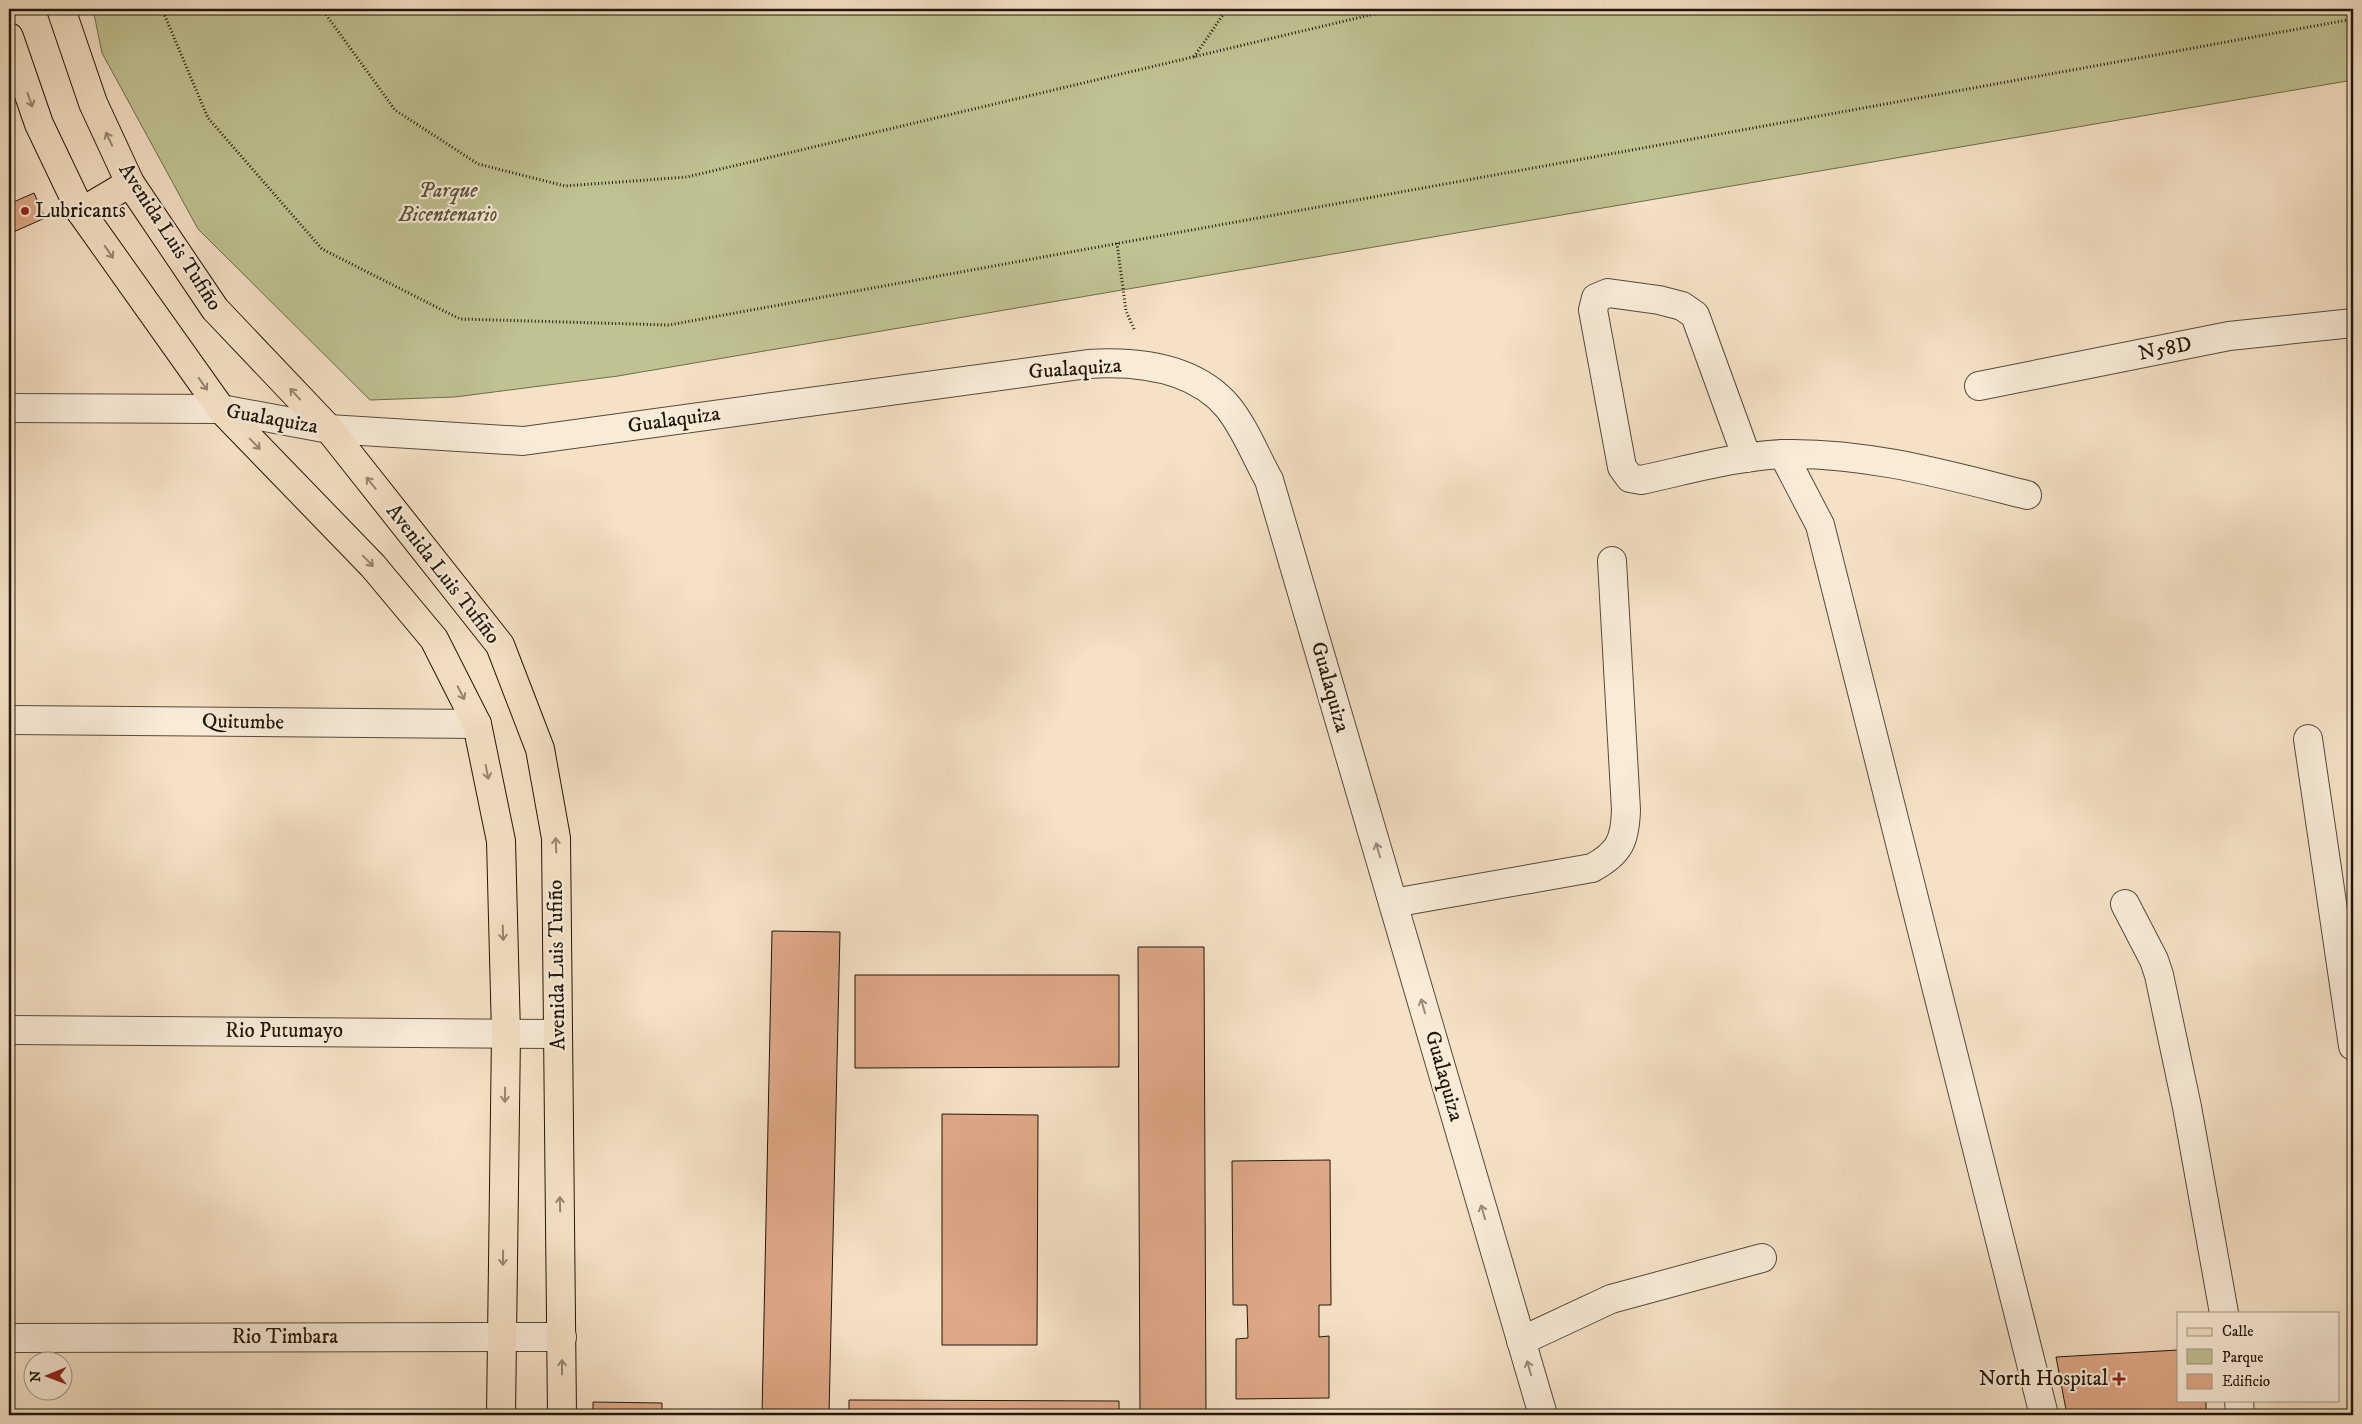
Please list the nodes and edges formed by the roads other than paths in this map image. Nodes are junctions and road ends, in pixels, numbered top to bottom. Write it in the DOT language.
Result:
graph roads {
  1 [pos="61,9"];
  2 [pos="9,37"];
  3 [pos="130,183"];
  4 [pos="81,212"];
  5 [pos="2353,323"];
  6 [pos="1979,386"];
  7 [pos="9,408"];
  8 [pos="221,409"];
  9 [pos="329,430"];
  10 [pos="1783,454"];
  11 [pos="1747,458"];
  12 [pos="2027,495"];
  13 [pos="1612,561"];
  14 [pos="9,720"];
  15 [pos="477,724"];
  16 [pos="2308,739"];
  17 [pos="1393,903"];
  18 [pos="2125,904"];
  19 [pos="9,1030"];
  20 [pos="506,1034"];
  21 [pos="558,1034"];
  22 [pos="2353,1046"];
  23 [pos="1762,1258"];
  24 [pos="2224,1312"];
  25 [pos="501,1336"];
  26 [pos="562,1337"];
  27 [pos="9,1338"];
  28 [pos="1521,1341"];
  29 [pos="2239,1402"];
  30 [pos="501,1415"];
  31 [pos="562,1415"];
  32 [pos="1543,1415"];
  33 [pos="2044,1415"];
  34 [pos="2240,1415"];
  3 -- 1 [label="main road, Avenida Luis Tufiño, one-way"];
  2 -- 4 [label="main road, one-way"];
  3 -- 4 [label="main road"];
  9 -- 3 [label="main road, Avenida Luis Tufiño, one-way"];
  4 -- 8 [label="main road, one-way"];
  5 -- 6 [label="street, N58D"];
  7 -- 8 [label="street, Gualaquiza"];
  8 -- 9 [label="street, Gualaquiza"];
  8 -- 15 [label="main road, one-way"];
  17 -- 9 [label="street, Gualaquiza, one-way"];
  21 -- 9 [label="main road, Avenida Luis Tufiño, one-way"];
  10 -- 11 [label="street"];
  10 -- 12 [label="street"];
  10 -- 33 [label="street"];
  11 -- 11 [label="street"];
  13 -- 17 [label="street"];
  14 -- 15 [label="street, Quitumbe"];
  15 -- 20 [label="main road, one-way"];
  16 -- 22 [label="street"];
  28 -- 17 [label="street, Gualaquiza, one-way"];
  18 -- 24 [label="street"];
  19 -- 20 [label="street, Rio Putumayo"];
  20 -- 21 [label="street, Rio Putumayo"];
  20 -- 25 [label="main road, one-way"];
  26 -- 21 [label="main road, Avenida Luis Tufiño, one-way"];
  23 -- 28 [label="street"];
  25 -- 26 [label="street, Rio Timbara"];
  25 -- 27 [label="street, Rio Timbara"];
  25 -- 30 [label="main road"];
  31 -- 26 [label="main road, Avenida Luis Tufiño, one-way"];
  32 -- 28 [label="street, Gualaquiza, one-way"];
  29 -- 34 [label="street"];
}
